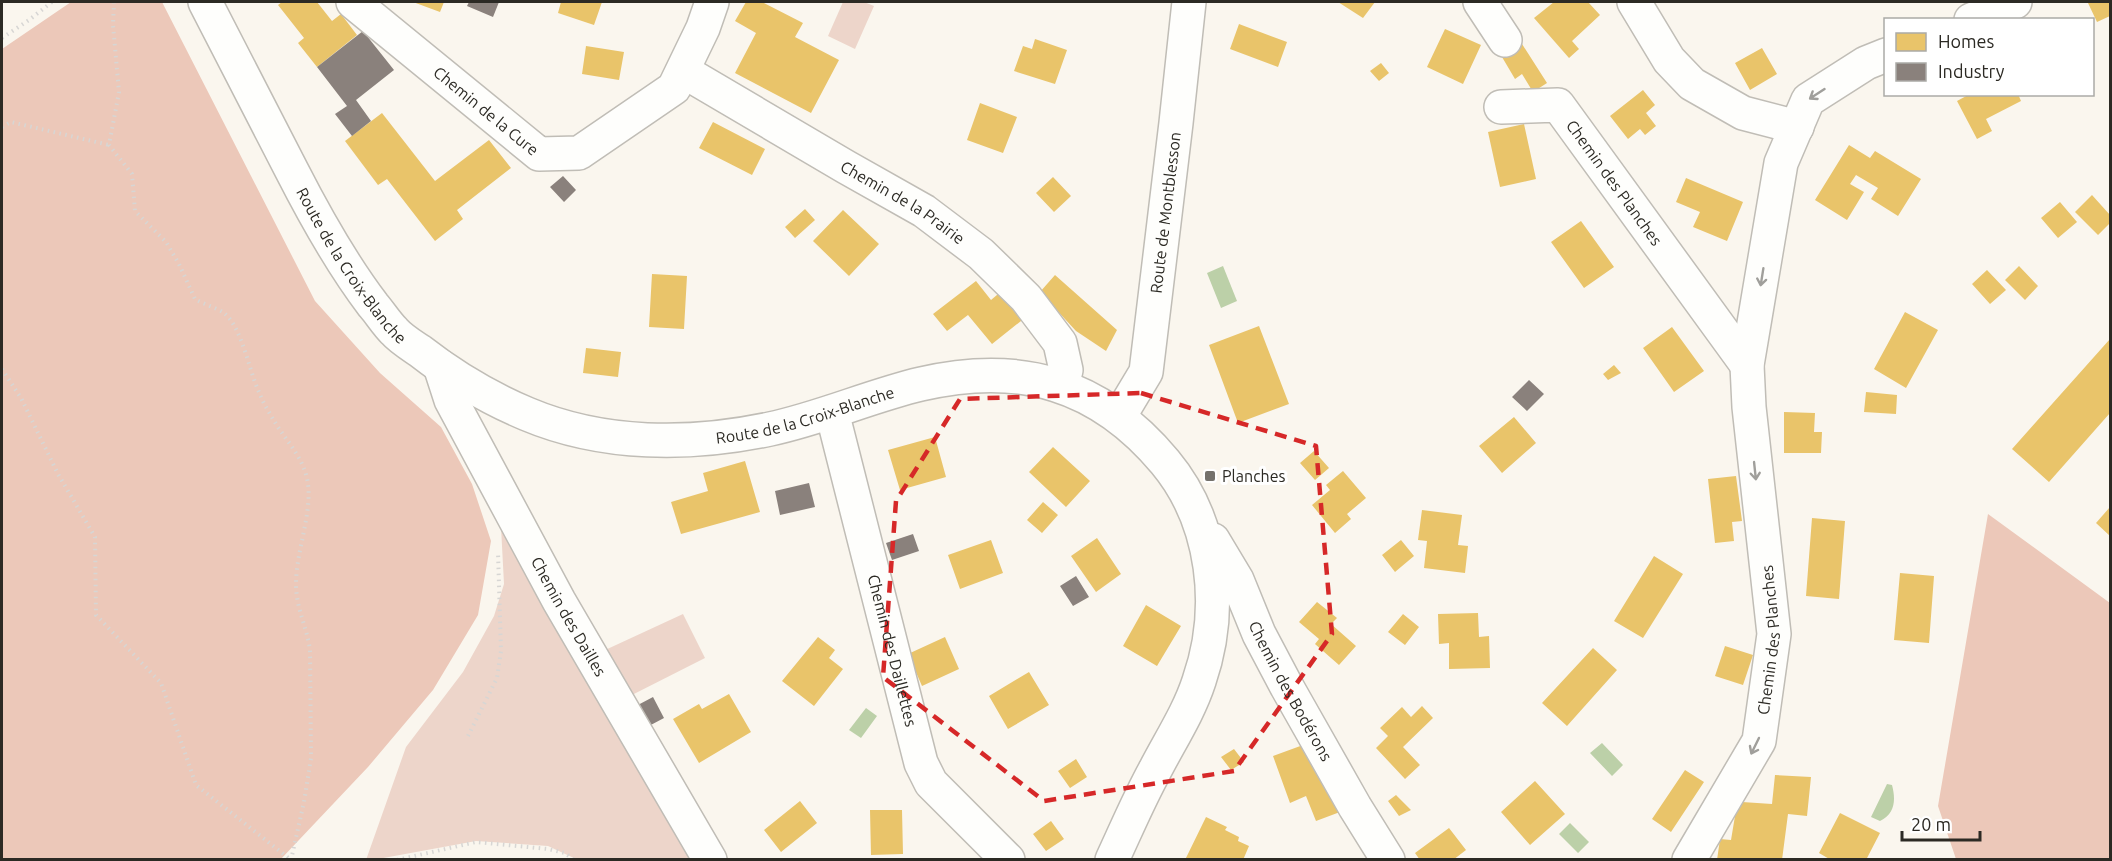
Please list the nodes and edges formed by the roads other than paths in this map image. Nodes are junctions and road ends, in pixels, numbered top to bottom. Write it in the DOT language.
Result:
graph roads {
  1 [pos="205,2"];
  2 [pos="354,2"];
  3 [pos="712,2"];
  4 [pos="1189,2"];
  5 [pos="1480,2"];
  6 [pos="1634,2"];
  7 [pos="2015,2"];
  8 [pos="1976,18"];
  9 [pos="1505,40"];
  10 [pos="1876,59"];
  11 [pos="682,71"];
  12 [pos="1501,106"];
  13 [pos="1797,127"];
  14 [pos="1747,365"];
  15 [pos="440,366"];
  16 [pos="1062,386"];
  17 [pos="832,412"];
  18 [pos="1119,417"];
  19 [pos="1198,519"];
  20 [pos="710,860"];
  21 [pos="1008,860"];
  22 [pos="1112,860"];
  23 [pos="1388,860"];
  24 [pos="1689,860"];
  1 -- 15 [label="street, Route de la Croix-Blanche"];
  2 -- 11 [label="street, Chemin de la Cure"];
  3 -- 11 [label="street, Chemin de la Cure"];
  4 -- 18 [label="street, Route de Montblesson"];
  5 -- 9 [label="street"];
  6 -- 13 [label="street"];
  7 -- 8 [label="street"];
  10 -- 13 [label="street, Chemin des Planches, one-way"];
  11 -- 16 [label="street, Chemin de la Prairie"];
  12 -- 14 [label="street, Chemin des Planches"];
  13 -- 14 [label="street, Chemin des Planches, one-way"];
  14 -- 24 [label="street, Chemin des Planches, one-way"];
  15 -- 17 [label="street, Route de la Croix-Blanche"];
  15 -- 20 [label="street, Chemin des Dailles"];
  16 -- 17 [label="street, Route de la Croix-Blanche"];
  16 -- 18 [label="street, Route de la Croix-Blanche"];
  17 -- 21 [label="street, Chemin des Daillettes"];
  18 -- 19 [label="street, Route de la Croix-Blanche"];
  19 -- 22 [label="street, Route de la Croix-Blanche"];
  19 -- 23 [label="street, Chemin des Bodérons"];
}
